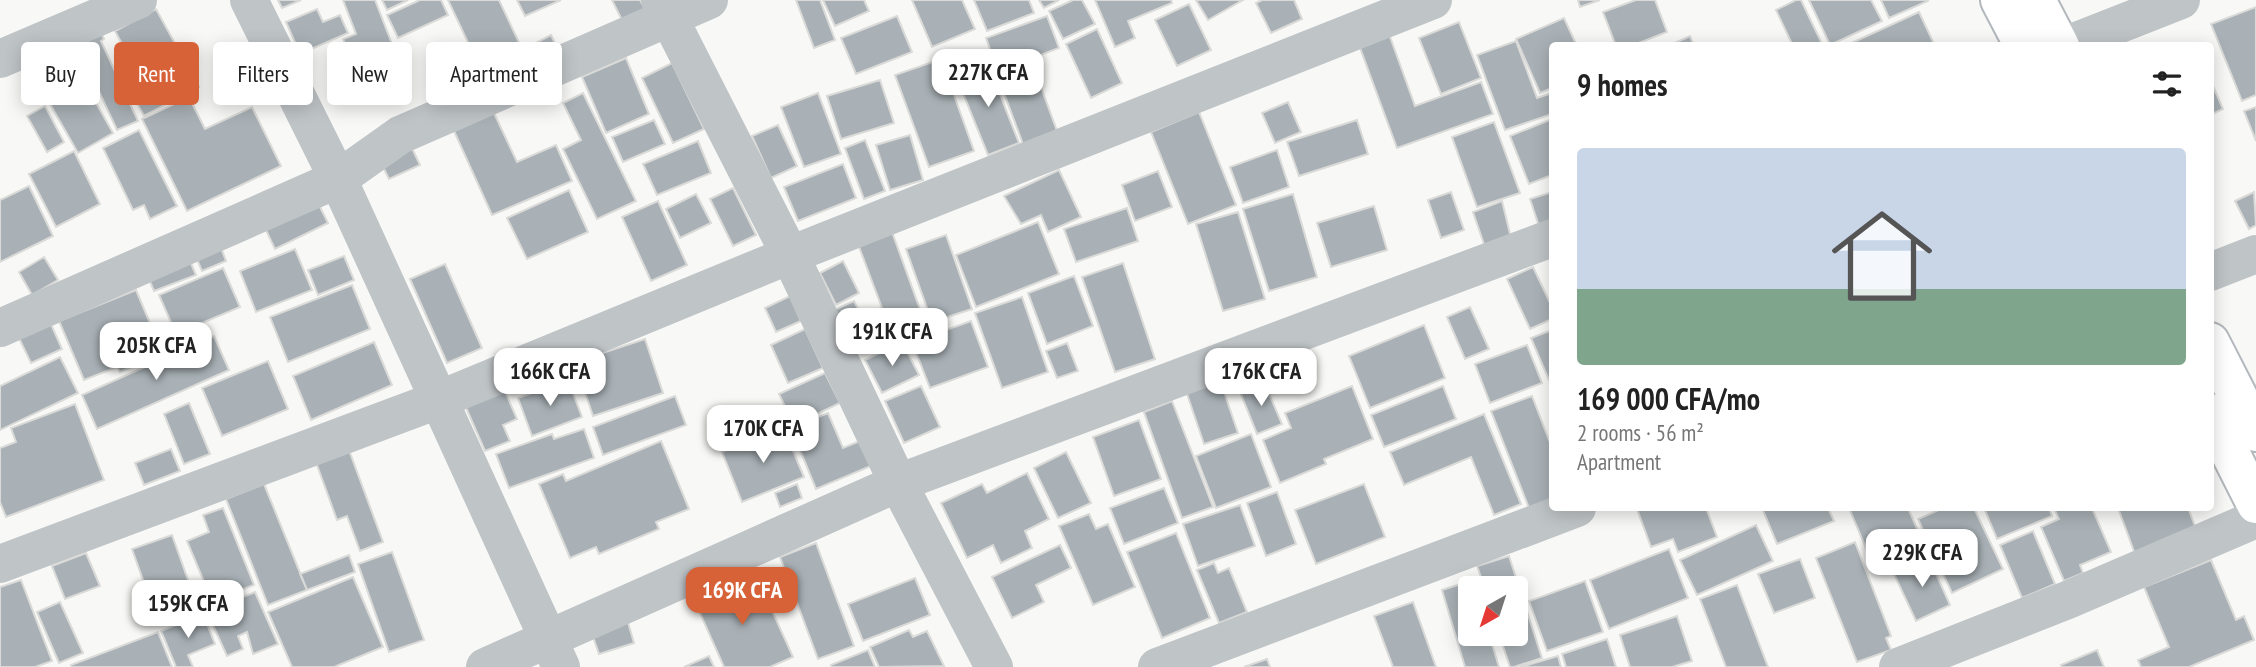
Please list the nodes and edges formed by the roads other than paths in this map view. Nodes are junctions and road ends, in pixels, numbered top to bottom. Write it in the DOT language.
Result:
graph roads {
  1 [pos="138,0"];
  2 [pos="249,0"];
  3 [pos="709,0"];
  4 [pos="1433,0"];
  5 [pos="2000,0"];
  6 [pos="2036,0"];
  7 [pos="2181,0"];
  8 [pos="664,8"];
  9 [pos="2022,42"];
  10 [pos="2060,42"];
  11 [pos="2072,42"];
  12 [pos="0,60"];
  13 [pos="338,179"];
  14 [pos="1549,239"];
  15 [pos="2256,254"];
  16 [pos="790,255"];
  17 [pos="2214,270"];
  18 [pos="0,328"];
  19 [pos="2214,350"];
  20 [pos="438,400"];
  21 [pos="2214,421"];
  22 [pos="2256,432"];
  23 [pos="898,483"];
  24 [pos="2256,505"];
  25 [pos="1569,511"];
  26 [pos="2256,519"];
  27 [pos="0,564"];
  28 [pos="554,653"];
  29 [pos="485,667"];
  30 [pos="994,667"];
  31 [pos="1157,667"];
  32 [pos="1898,667"];
  1 -- 12 [label="street"];
  2 -- 13 [label="street"];
  3 -- 8 [label="street"];
  4 -- 16 [label="street"];
  5 -- 9 [label="main road"];
  6 -- 10 [label="main road"];
  7 -- 11 [label="street"];
  8 -- 13 [label="street"];
  8 -- 16 [label="street"];
  13 -- 18 [label="street"];
  13 -- 20 [label="street"];
  14 -- 23 [label="street"];
  15 -- 17 [label="street"];
  16 -- 20 [label="street"];
  16 -- 23 [label="street"];
  19 -- 22 [label="main road"];
  20 -- 27 [label="street"];
  20 -- 28 [label="street"];
  21 -- 24 [label="main road"];
  23 -- 28 [label="street"];
  23 -- 30 [label="street"];
  25 -- 31 [label="street"];
  26 -- 32 [label="street"];
  28 -- 29 [label="street"];
}
